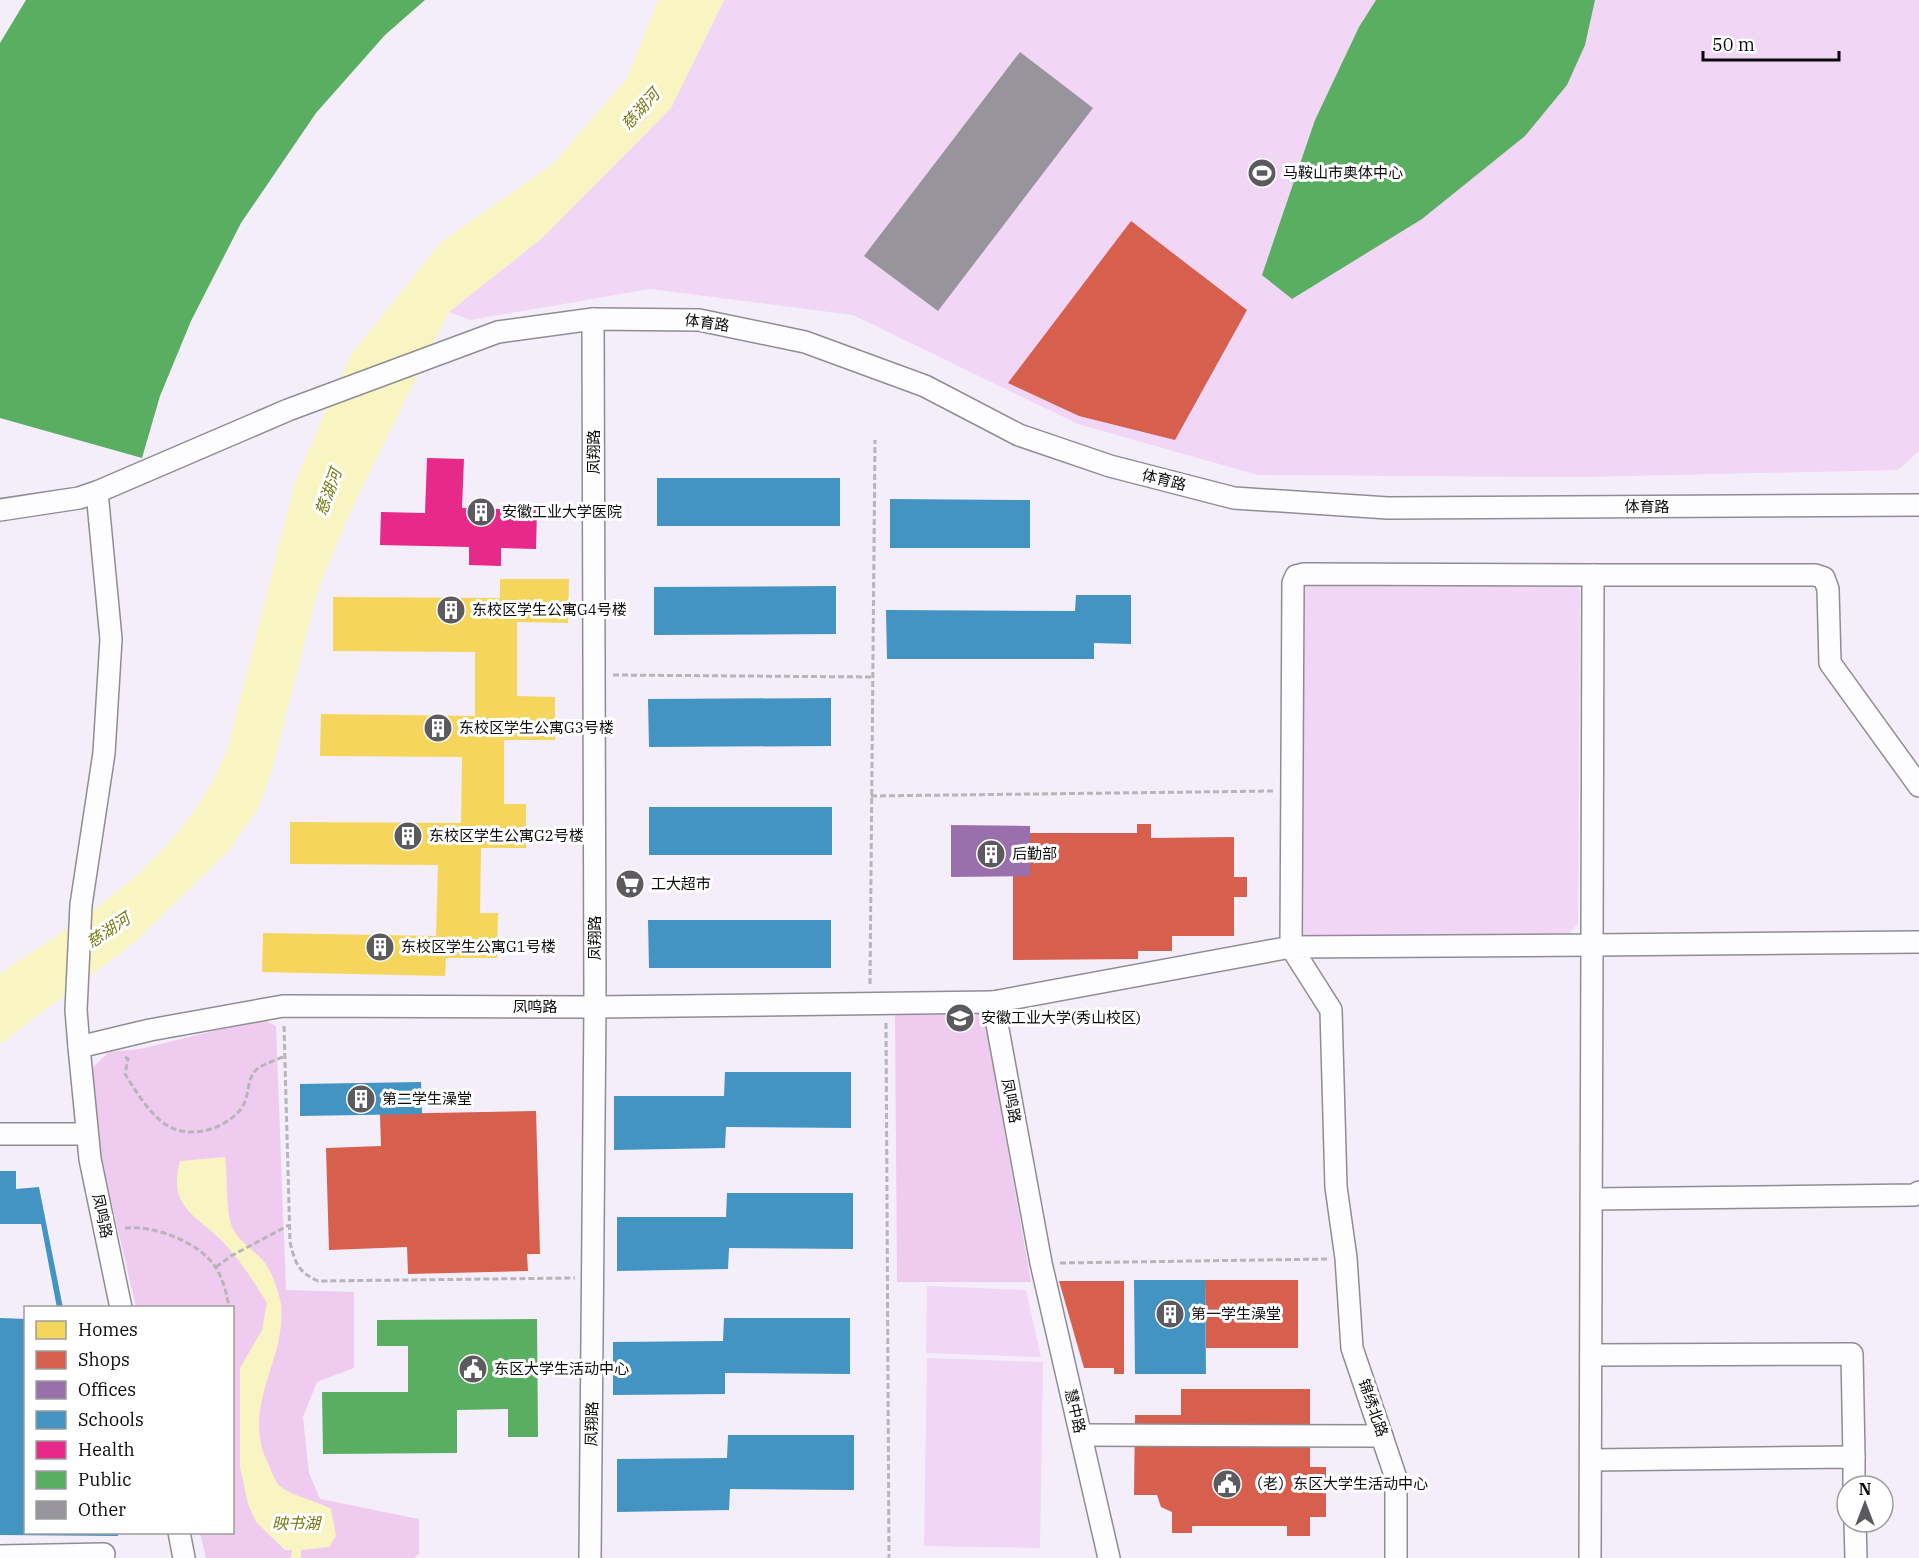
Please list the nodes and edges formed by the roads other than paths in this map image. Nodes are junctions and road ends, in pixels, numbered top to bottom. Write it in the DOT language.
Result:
graph roads {
  1 [pos="593,319"];
  2 [pos="97,492"];
  3 [pos="1919,506"];
  4 [pos="0,510"];
  5 [pos="1593,575"];
  6 [pos="1919,786"];
  7 [pos="1919,942"];
  8 [pos="1593,945"];
  9 [pos="1291,947"];
  10 [pos="993,1002"];
  11 [pos="595,1007"];
  12 [pos="79,1047"];
  13 [pos="0,1134"];
  14 [pos="87,1134"];
  15 [pos="1919,1192"];
  16 [pos="1592,1199"];
  17 [pos="1041,1263"];
  18 [pos="121,1306"];
  19 [pos="1591,1354"];
  20 [pos="1081,1435"];
  21 [pos="1382,1436"];
  22 [pos="1854,1457"];
  23 [pos="1591,1460"];
  24 [pos="1854,1474"];
  25 [pos="179,1534"];
  26 [pos="1855,1534"];
  27 [pos="104,1554"];
  28 [pos="13,1556"];
  29 [pos="184,1558"];
  30 [pos="590,1558"];
  31 [pos="1109,1558"];
  32 [pos="1396,1558"];
  33 [pos="1590,1558"];
  34 [pos="1856,1558"];
  1 -- 2 [label="street, 体育路"];
  1 -- 3 [label="street, 体育路"];
  1 -- 11 [label="street, 凤翔路"];
  2 -- 4 [label="street, 体育路"];
  2 -- 12 [label="street"];
  5 -- 6 [label="street"];
  5 -- 8 [label="street"];
  5 -- 9 [label="street"];
  7 -- 8 [label="street"];
  8 -- 9 [label="street"];
  8 -- 16 [label="street"];
  9 -- 10 [label="street"];
  9 -- 21 [label="street, 锦绣北路"];
  10 -- 11 [label="street, 凤鸣路"];
  10 -- 17 [label="street, 凤鸣路"];
  11 -- 12 [label="street, 凤鸣路"];
  11 -- 30 [label="street, 凤翔路"];
  12 -- 14 [label="street, 凤鸣路"];
  13 -- 14 [label="street"];
  14 -- 18 [label="street, 凤鸣路"];
  15 -- 16 [label="street"];
  16 -- 19 [label="street"];
  17 -- 20 [label="street, 慧中路"];
  19 -- 22 [label="street"];
  19 -- 23 [label="street"];
  20 -- 21 [label="street"];
  20 -- 31 [label="street, 慧中路"];
  21 -- 32 [label="street, 锦绣北路"];
  22 -- 23 [label="street"];
  22 -- 24 [label="street"];
  23 -- 33 [label="street"];
  25 -- 29 [label="street"];
  26 -- 34 [label="street"];
  27 -- 28 [label="street"];
}
